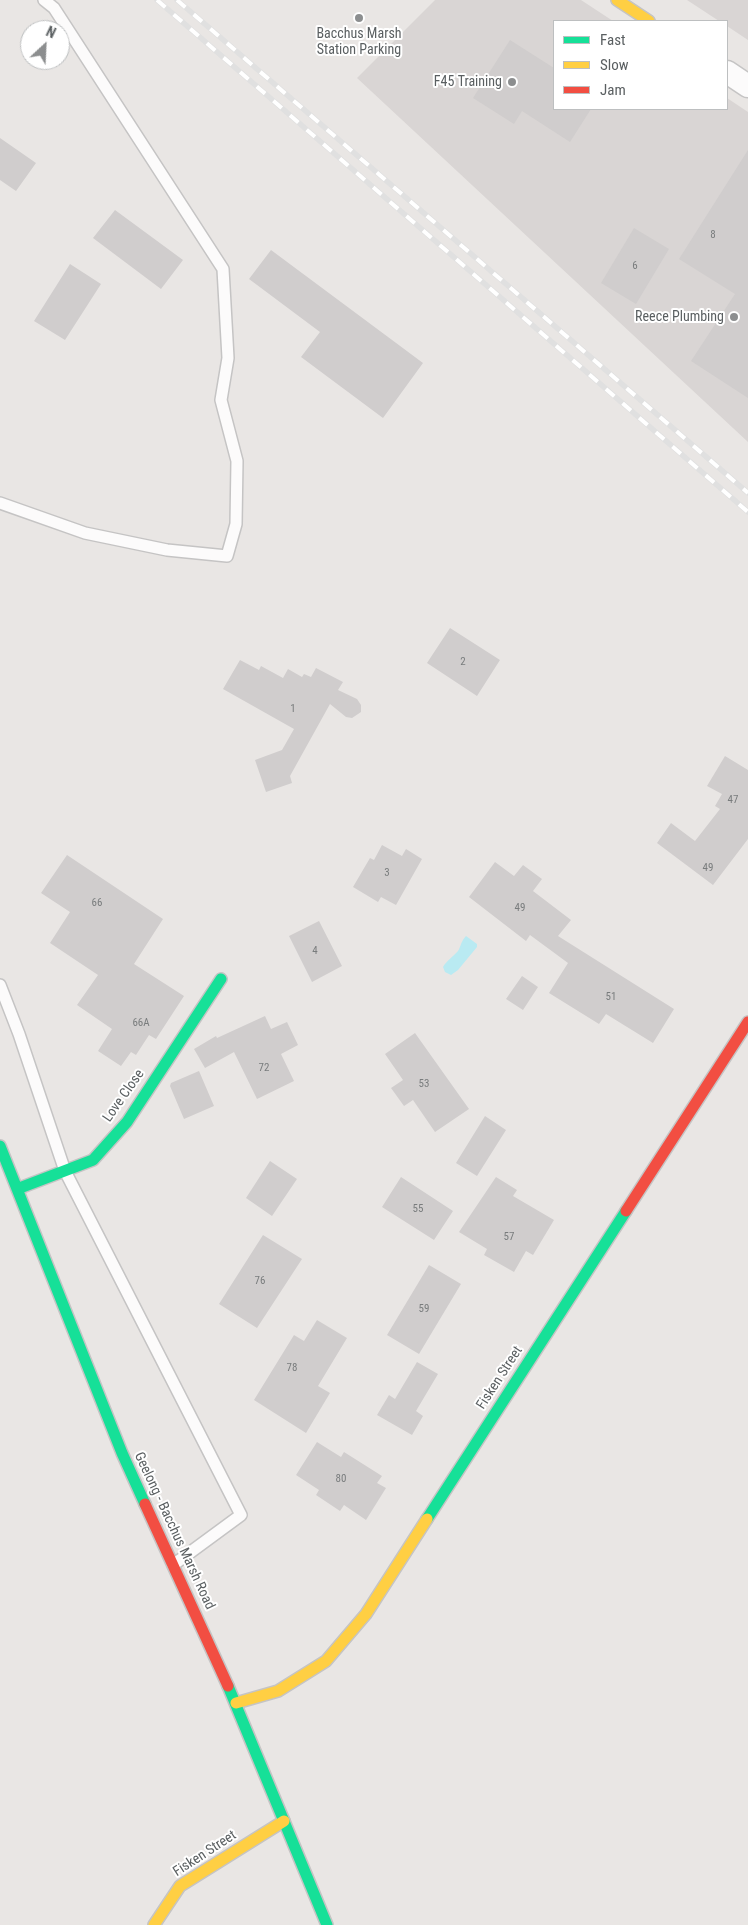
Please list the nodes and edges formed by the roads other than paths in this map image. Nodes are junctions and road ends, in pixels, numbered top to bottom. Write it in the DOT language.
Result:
graph roads {
  1 [pos="44,0"];
  2 [pos="616,0"];
  3 [pos="647,20"];
  4 [pos="728,73"];
  5 [pos="748,86"];
  6 [pos="0,503"];
  7 [pos="221,979"];
  8 [pos="0,985"];
  9 [pos="748,1022"];
  10 [pos="0,1146"];
  11 [pos="65,1171"];
  12 [pos="17,1189"];
  13 [pos="173,1565"];
  14 [pos="236,1703"];
  15 [pos="284,1821"];
  16 [pos="154,1925"];
  17 [pos="327,1925"];
  1 -- 6 [label="lane"];
  2 -- 3 [label="street"];
  4 -- 5 [label="street"];
  7 -- 11 [label="street, Love Close"];
  8 -- 11 [label="lane"];
  9 -- 14 [label="street, Fisken Street"];
  10 -- 12 [label="street, Geelong - Bacchus Marsh Road"];
  11 -- 12 [label="street, Love Close"];
  11 -- 13 [label="lane"];
  12 -- 13 [label="street, Geelong - Bacchus Marsh Road"];
  13 -- 14 [label="street, Geelong - Bacchus Marsh Road"];
  14 -- 15 [label="street, Geelong - Bacchus Marsh Road"];
  15 -- 16 [label="street, Fisken Street"];
  15 -- 17 [label="street, Geelong - Bacchus Marsh Road"];
}
